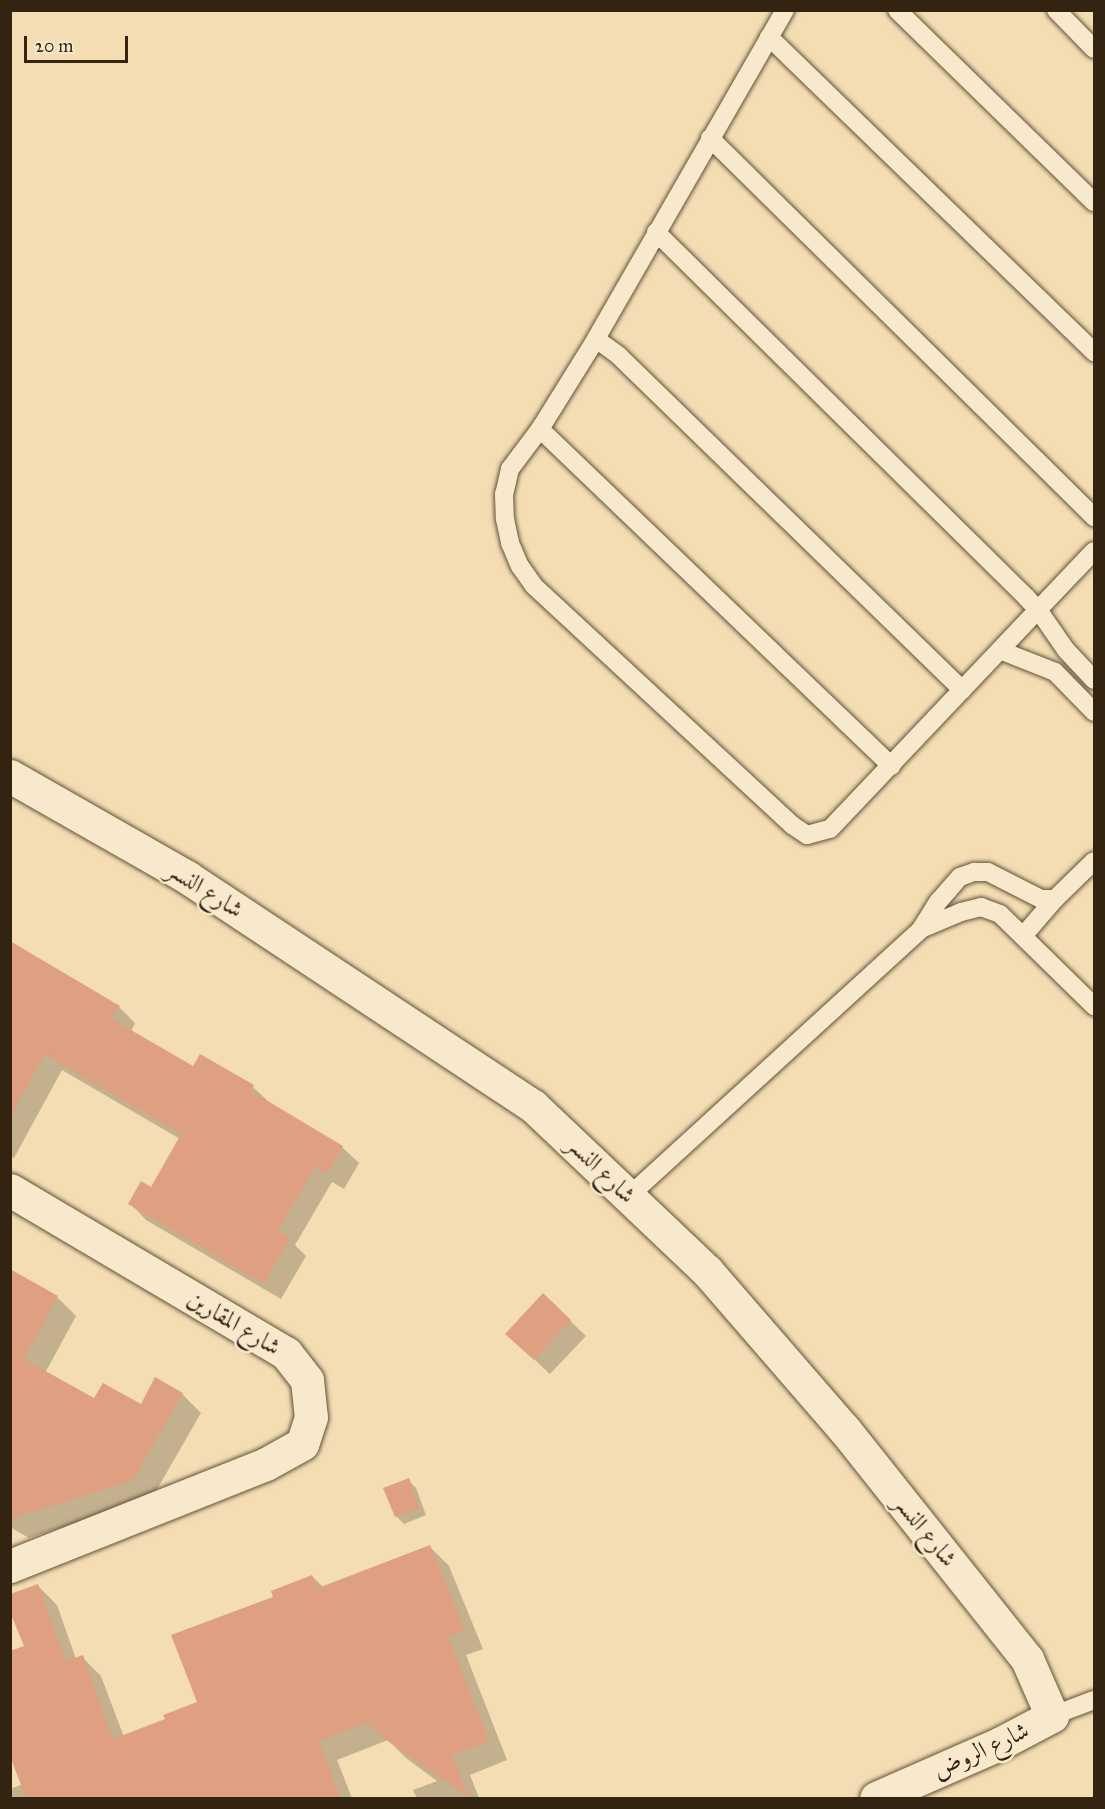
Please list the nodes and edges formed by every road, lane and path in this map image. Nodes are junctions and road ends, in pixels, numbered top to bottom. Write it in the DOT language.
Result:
graph roads {
  1 [pos="785,10"];
  2 [pos="897,10"];
  3 [pos="1056,10"];
  4 [pos="769,37"];
  5 [pos="1095,49"];
  6 [pos="710,138"];
  7 [pos="1095,202"];
  8 [pos="656,232"];
  9 [pos="596,339"];
  10 [pos="1095,352"];
  11 [pos="540,429"];
  12 [pos="1095,517"];
  13 [pos="1095,551"];
  14 [pos="1039,611"];
  15 [pos="1002,651"];
  16 [pos="1095,680"];
  17 [pos="963,690"];
  18 [pos="1095,712"];
  19 [pos="891,766"];
  20 [pos="10,776"];
  21 [pos="1095,861"];
  22 [pos="1055,899"];
  23 [pos="921,928"];
  24 [pos="1023,936"];
  25 [pos="1095,1006"];
  26 [pos="10,1190"];
  27 [pos="629,1196"];
  28 [pos="10,1566"];
  29 [pos="1095,1701"];
  30 [pos="1052,1716"];
  31 [pos="876,1798"];
  1 -- 4 [label="lane"];
  2 -- 7 [label="lane"];
  3 -- 5 [label="lane"];
  4 -- 6 [label="lane"];
  4 -- 10 [label="lane"];
  6 -- 8 [label="lane"];
  6 -- 12 [label="lane"];
  8 -- 9 [label="lane"];
  8 -- 14 [label="lane"];
  9 -- 11 [label="lane"];
  9 -- 17 [label="lane"];
  11 -- 19 [label="lane"];
  11 -- 19 [label="lane"];
  13 -- 14 [label="lane"];
  14 -- 15 [label="lane"];
  14 -- 16 [label="lane"];
  15 -- 17 [label="lane"];
  15 -- 18 [label="lane"];
  17 -- 19 [label="lane"];
  20 -- 27 [label="street, شارع النسر"];
  21 -- 22 [label="lane"];
  22 -- 23 [label="lane"];
  22 -- 24 [label="lane"];
  23 -- 24 [label="lane"];
  23 -- 27 [label="lane"];
  24 -- 25 [label="lane"];
  26 -- 28 [label="street, شارع المقارين"];
  27 -- 30 [label="street, شارع النسر"];
  29 -- 30 [label="lane"];
  30 -- 31 [label="street, شارع الروض"];
}
